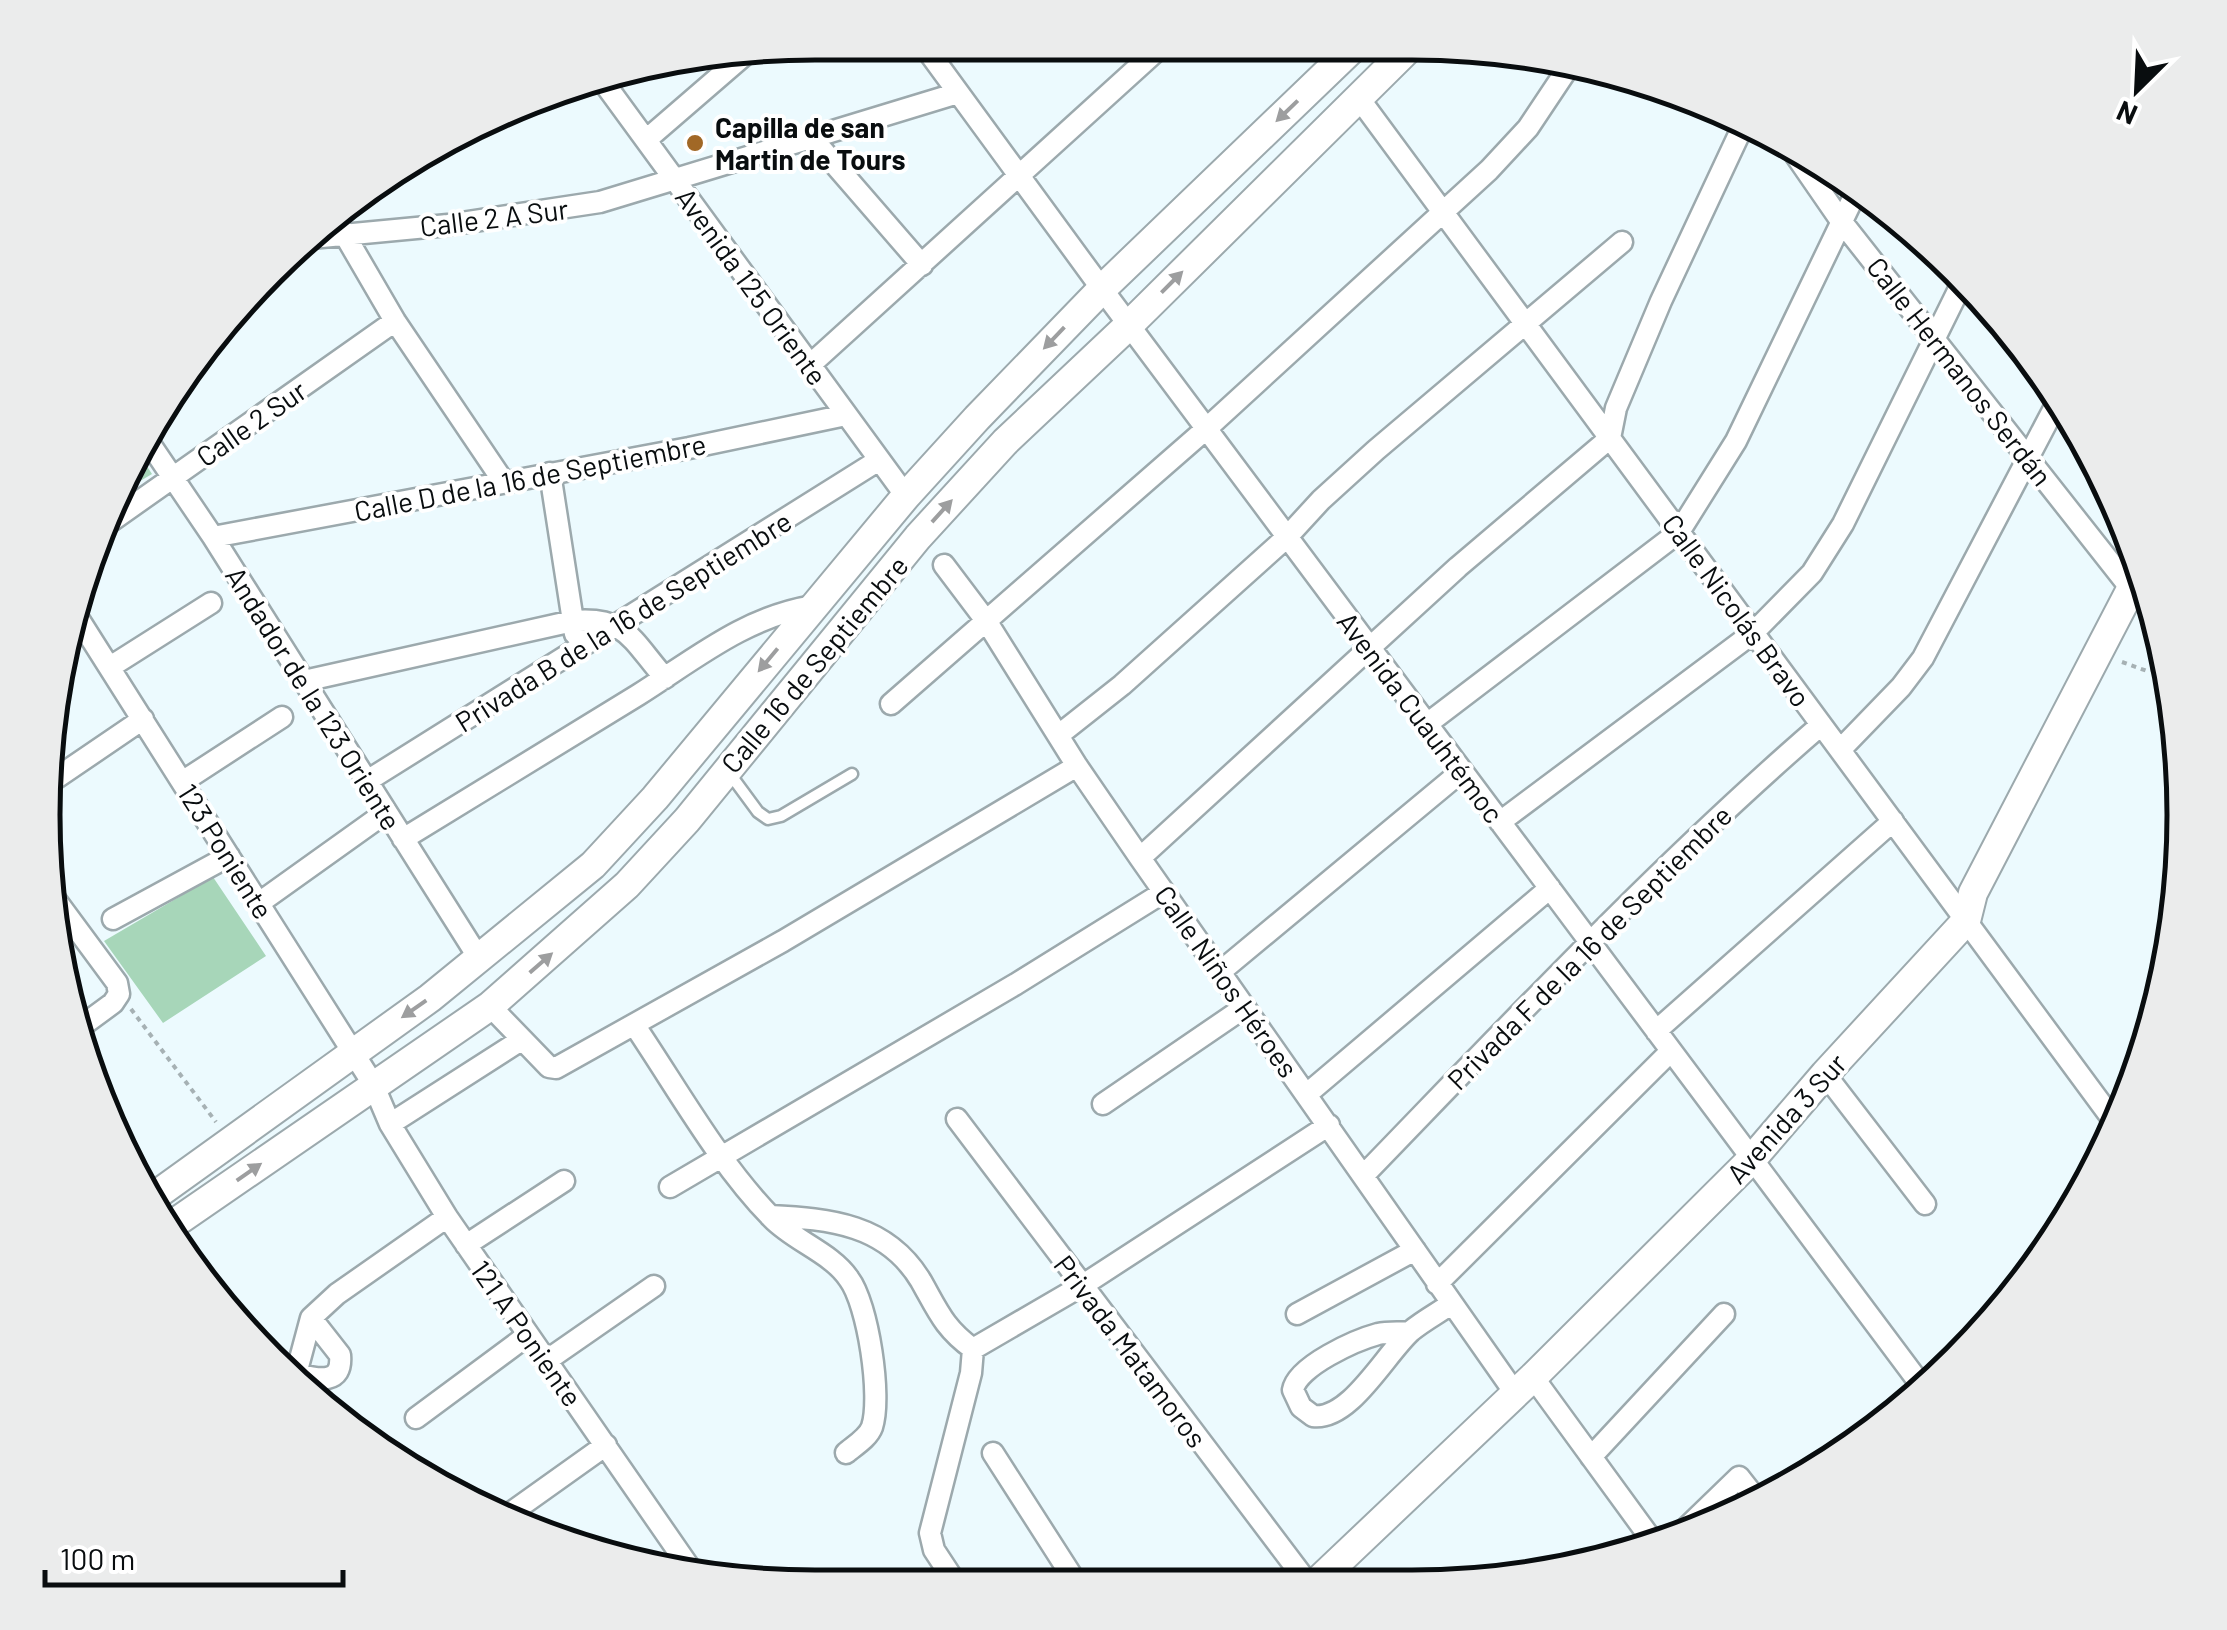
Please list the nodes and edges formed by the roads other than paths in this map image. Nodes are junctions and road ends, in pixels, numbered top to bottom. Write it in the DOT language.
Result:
graph roads {
  1 [pos="934,60"];
  2 [pos="1140,60"];
  3 [pos="1146,60"];
  4 [pos="1321,60"];
  5 [pos="1397,60"];
  6 [pos="1142,63"];
  7 [pos="733,65"];
  8 [pos="1563,76"];
  9 [pos="609,89"];
  10 [pos="958,93"];
  11 [pos="1358,98"];
  12 [pos="1739,135"];
  13 [pos="811,137"];
  14 [pos="646,140"];
  15 [pos="1807,172"];
  16 [pos="1018,175"];
  17 [pos="674,178"];
  18 [pos="1851,201"];
  19 [pos="1443,212"];
  20 [pos="1841,221"];
  21 [pos="343,226"];
  22 [pos="341,228"];
  23 [pos="1622,242"];
  24 [pos="922,264"];
  25 [pos="1102,289"];
  26 [pos="1957,293"];
  27 [pos="395,321"];
  28 [pos="1526,324"];
  29 [pos="1128,325"];
  30 [pos="1934,339"];
  31 [pos="810,365"];
  32 [pos="2051,414"];
  33 [pos="846,415"];
  34 [pos="1206,429"];
  35 [pos="1610,438"];
  36 [pos="154,451"];
  37 [pos="2029,459"];
  38 [pos="879,460"];
  39 [pos="550,473"];
  40 [pos="172,479"];
  41 [pos="503,481"];
  42 [pos="906,496"];
  43 [pos="123,513"];
  44 [pos="1679,532"];
  45 [pos="213,537"];
  46 [pos="1287,537"];
  47 [pos="944,564"];
  48 [pos="2126,568"];
  49 [pos="2132,588"];
  50 [pos="211,603"];
  51 [pos="813,606"];
  52 [pos="573,622"];
  53 [pos="988,622"];
  54 [pos="617,625"];
  55 [pos="84,628"];
  56 [pos="1753,633"];
  57 [pos="577,649"];
  58 [pos="1371,649"];
  59 [pos="110,667"];
  60 [pos="665,678"];
  61 [pos="304,681"];
  62 [pos="892,704"];
  63 [pos="282,717"];
  64 [pos="143,719"];
  65 [pos="1427,724"];
  66 [pos="1821,724"];
  67 [pos="1060,734"];
  68 [pos="1840,750"];
  69 [pos="1077,766"];
  70 [pos="726,770"];
  71 [pos="1462,772"];
  72 [pos="62,774"];
  73 [pos="852,774"];
  74 [pos="366,780"];
  75 [pos="182,782"];
  76 [pos="385,813"];
  77 [pos="1500,822"];
  78 [pos="1893,822"];
  79 [pos="402,839"];
  80 [pos="229,856"];
  81 [pos="1140,858"];
  82 [pos="1550,888"];
  83 [pos="1164,892"];
  84 [pos="259,903"];
  85 [pos="66,913"];
  86 [pos="113,918"];
  87 [pos="1966,921"];
  88 [pos="1590,942"];
  89 [pos="480,960"];
  90 [pos="1220,972"];
  91 [pos="490,1006"];
  92 [pos="1246,1007"];
  93 [pos="89,1021"];
  94 [pos="635,1026"];
  95 [pos="1656,1031"];
  96 [pos="521,1040"];
  97 [pos="1671,1051"];
  98 [pos="352,1053"];
  99 [pos="1825,1074"];
  100 [pos="373,1084"];
  101 [pos="1307,1094"];
  102 [pos="1104,1104"];
  103 [pos="2107,1111"];
  104 [pos="957,1118"];
  105 [pos="390,1124"];
  106 [pos="1329,1125"];
  107 [pos="724,1156"];
  108 [pos="1752,1159"];
  109 [pos="1364,1175"];
  110 [pos="564,1181"];
  111 [pos="670,1187"];
  112 [pos="161,1192"];
  113 [pos="1925,1204"];
  114 [pos="770,1216"];
  115 [pos="447,1217"];
  116 [pos="179,1221"];
  117 [pos="466,1245"];
  118 [pos="1415,1250"];
  119 [pos="1438,1284"];
  120 [pos="654,1286"];
  121 [pos="1083,1286"];
  122 [pos="1450,1304"];
  123 [pos="1297,1314"];
  124 [pos="1724,1314"];
  125 [pos="311,1318"];
  126 [pos="1410,1332"];
  127 [pos="528,1335"];
  128 [pos="973,1348"];
  129 [pos="546,1360"];
  130 [pos="1916,1378"];
  131 [pos="1524,1385"];
  132 [pos="416,1418"];
  133 [pos="606,1445"];
  134 [pos="846,1453"];
  135 [pos="993,1453"];
  136 [pos="1591,1457"];
  137 [pos="1750,1490"];
  138 [pos="517,1509"];
  139 [pos="1703,1512"];
  140 [pos="1646,1533"];
  141 [pos="675,1556"];
  142 [pos="948,1570"];
  143 [pos="1068,1570"];
  144 [pos="1298,1570"];
  145 [pos="1330,1570"];
  1 -- 10 [label="street, Avenida Cuauhtémoc"];
  2 -- 6 [label="street"];
  3 -- 6 [label="street"];
  4 -- 25 [label="main road, Calle 16 de Septiembre, one-way"];
  5 -- 11 [label="main road, Calle 16 de Septiembre"];
  6 -- 16 [label="street"];
  7 -- 14 [label="street"];
  8 -- 19 [label="street"];
  9 -- 14 [label="street, Avenida 125 Oriente"];
  10 -- 13 [label="street, Calle 2 A Sur"];
  10 -- 16 [label="street, Avenida Cuauhtémoc"];
  11 -- 19 [label="street, Calle Nicolás Bravo"];
  29 -- 11 [label="main road, Calle 16 de Septiembre, one-way"];
  12 -- 35 [label="street"];
  13 -- 17 [label="street, Calle 2 A Sur"];
  13 -- 24 [label="street"];
  14 -- 17 [label="street, Avenida 125 Oriente"];
  15 -- 20 [label="street, Calle Hermanos Serdán"];
  16 -- 24 [label="street"];
  16 -- 25 [label="street, Avenida Cuauhtémoc"];
  17 -- 21 [label="street, Calle 2 A Sur"];
  17 -- 31 [label="street, Avenida 125 Oriente"];
  18 -- 20 [label="street"];
  19 -- 28 [label="street, Calle Nicolás Bravo"];
  19 -- 34 [label="street"];
  20 -- 30 [label="street, Calle Hermanos Serdán"];
  20 -- 44 [label="street"];
  22 -- 27 [label="street"];
  23 -- 28 [label="street"];
  24 -- 31 [label="street"];
  25 -- 29 [label="street, Avenida Cuauhtémoc"];
  25 -- 42 [label="main road, Calle 16 de Septiembre, one-way"];
  26 -- 30 [label="street"];
  27 -- 40 [label="street, Calle 2 Sur"];
  27 -- 41 [label="street"];
  28 -- 35 [label="street, Calle Nicolás Bravo"];
  28 -- 46 [label="street"];
  29 -- 34 [label="street, Avenida Cuauhtémoc"];
  70 -- 29 [label="main road, Calle 16 de Septiembre, one-way"];
  30 -- 37 [label="street, Calle Hermanos Serdán"];
  30 -- 56 [label="street"];
  31 -- 33 [label="street, Avenida 125 Oriente"];
  32 -- 37 [label="street"];
  33 -- 38 [label="street, Avenida 125 Oriente"];
  33 -- 39 [label="street, Calle D de la 16 de Septiembre"];
  34 -- 46 [label="street, Avenida Cuauhtémoc"];
  34 -- 53 [label="street"];
  35 -- 44 [label="street, Calle Nicolás Bravo"];
  35 -- 58 [label="street"];
  36 -- 40 [label="street, Andador de la 123 Oriente"];
  37 -- 48 [label="street, Calle Hermanos Serdán"];
  37 -- 68 [label="street"];
  38 -- 42 [label="street, Avenida 125 Oriente"];
  38 -- 54 [label="street, Privada B de la 16 de Septiembre"];
  39 -- 41 [label="street, Calle D de la 16 de Septiembre"];
  39 -- 52 [label="street"];
  40 -- 43 [label="street, Calle 2 Sur"];
  40 -- 45 [label="street, Andador de la 123 Oriente"];
  41 -- 45 [label="street, Calle D de la 16 de Septiembre"];
  42 -- 51 [label="main road, Calle 16 de Septiembre"];
  44 -- 56 [label="street, Calle Nicolás Bravo"];
  44 -- 65 [label="street"];
  45 -- 61 [label="street, Andador de la 123 Oriente"];
  46 -- 58 [label="street, Avenida Cuauhtémoc"];
  46 -- 67 [label="street"];
  47 -- 53 [label="street, Calle Niños Héroes"];
  49 -- 87 [label="main road, Avenida 3 Sur"];
  50 -- 59 [label="street"];
  51 -- 60 [label="street"];
  51 -- 89 [label="main road, Calle 16 de Septiembre, one-way"];
  52 -- 54 [label="street"];
  52 -- 57 [label="street"];
  52 -- 61 [label="street"];
  53 -- 62 [label="street"];
  53 -- 67 [label="street, Calle Niños Héroes"];
  54 -- 57 [label="street, Privada B de la 16 de Septiembre"];
  54 -- 60 [label="street"];
  55 -- 59 [label="street, 123 Poniente"];
  56 -- 66 [label="street, Calle Nicolás Bravo"];
  56 -- 77 [label="street"];
  57 -- 74 [label="street, Privada B de la 16 de Septiembre"];
  58 -- 65 [label="street, Avenida Cuauhtémoc"];
  58 -- 81 [label="street"];
  59 -- 64 [label="street, 123 Poniente"];
  60 -- 79 [label="street"];
  61 -- 74 [label="street, Andador de la 123 Oriente"];
  63 -- 75 [label="street"];
  64 -- 72 [label="street"];
  64 -- 75 [label="street, 123 Poniente"];
  65 -- 71 [label="street, Avenida Cuauhtémoc"];
  66 -- 68 [label="street, Calle Nicolás Bravo"];
  66 -- 88 [label="street, Privada F de la 16 de Septiembre"];
  67 -- 69 [label="street, Calle Niños Héroes"];
  68 -- 78 [label="street, Calle Nicolás Bravo"];
  69 -- 81 [label="street, Calle Niños Héroes"];
  69 -- 94 [label="street"];
  70 -- 73 [label="lane"];
  91 -- 70 [label="main road, Calle 16 de Septiembre, one-way"];
  71 -- 77 [label="street, Avenida Cuauhtémoc"];
  71 -- 90 [label="street"];
  74 -- 76 [label="street, Andador de la 123 Oriente"];
  75 -- 80 [label="street, 123 Poniente"];
  76 -- 79 [label="street, Andador de la 123 Oriente"];
  76 -- 84 [label="street"];
  77 -- 82 [label="street, Avenida Cuauhtémoc"];
  78 -- 87 [label="street, Calle Nicolás Bravo"];
  78 -- 95 [label="street"];
  79 -- 89 [label="street, Andador de la 123 Oriente"];
  80 -- 84 [label="street, 123 Poniente"];
  80 -- 86 [label="street"];
  81 -- 83 [label="street, Calle Niños Héroes"];
  82 -- 88 [label="street, Avenida Cuauhtémoc"];
  82 -- 101 [label="street"];
  83 -- 90 [label="street, Calle Niños Héroes"];
  83 -- 107 [label="street"];
  84 -- 98 [label="street, 123 Poniente"];
  85 -- 93 [label="street"];
  87 -- 99 [label="main road, Avenida 3 Sur"];
  87 -- 103 [label="street, Calle Nicolás Bravo"];
  88 -- 95 [label="street, Avenida Cuauhtémoc"];
  88 -- 109 [label="street, Privada F de la 16 de Septiembre"];
  89 -- 98 [label="main road, Calle 16 de Septiembre, one-way"];
  90 -- 92 [label="street, Calle Niños Héroes"];
  91 -- 96 [label="street"];
  91 -- 100 [label="main road, Calle 16 de Septiembre"];
  92 -- 101 [label="street, Calle Niños Héroes"];
  92 -- 102 [label="street"];
  94 -- 96 [label="street"];
  94 -- 107 [label="street"];
  95 -- 97 [label="street, Avenida Cuauhtémoc"];
  96 -- 105 [label="street"];
  97 -- 108 [label="street, Avenida Cuauhtémoc"];
  97 -- 119 [label="street"];
  98 -- 100 [label="street, 123 Poniente"];
  98 -- 112 [label="main road, Calle 16 de Septiembre"];
  99 -- 108 [label="main road, Avenida 3 Sur"];
  99 -- 113 [label="street"];
  100 -- 105 [label="street, 121 A Poniente"];
  116 -- 100 [label="main road, Calle 16 de Septiembre, one-way"];
  101 -- 106 [label="street, Calle Niños Héroes"];
  104 -- 121 [label="street, Privada Matamoros"];
  105 -- 115 [label="street, 121 A Poniente"];
  106 -- 109 [label="street, Calle Niños Héroes"];
  106 -- 121 [label="street"];
  107 -- 111 [label="street"];
  107 -- 114 [label="street"];
  108 -- 130 [label="street, Avenida Cuauhtémoc"];
  108 -- 131 [label="main road, Avenida 3 Sur"];
  109 -- 118 [label="street, Calle Niños Héroes"];
  110 -- 117 [label="street"];
  114 -- 128 [label="street"];
  114 -- 134 [label="street"];
  115 -- 117 [label="street, 121 A Poniente"];
  115 -- 125 [label="street"];
  117 -- 127 [label="street, 121 A Poniente"];
  118 -- 119 [label="street, Calle Niños Héroes"];
  118 -- 123 [label="street"];
  119 -- 122 [label="street, Calle Niños Héroes"];
  120 -- 129 [label="street"];
  121 -- 128 [label="street"];
  121 -- 144 [label="street, Privada Matamoros"];
  122 -- 126 [label="street"];
  122 -- 131 [label="street, Calle Niños Héroes"];
  124 -- 136 [label="street"];
  126 -- 126 [label="street"];
  127 -- 129 [label="street, 121 A Poniente"];
  127 -- 132 [label="street"];
  128 -- 142 [label="street"];
  129 -- 133 [label="street, 121 A Poniente"];
  131 -- 136 [label="street, Calle Niños Héroes"];
  131 -- 145 [label="main road, Avenida 3 Sur"];
  133 -- 138 [label="street"];
  133 -- 141 [label="street, 121 A Poniente"];
  135 -- 143 [label="street"];
  136 -- 140 [label="street, Calle Niños Héroes"];
  137 -- 139 [label="street"];
}
